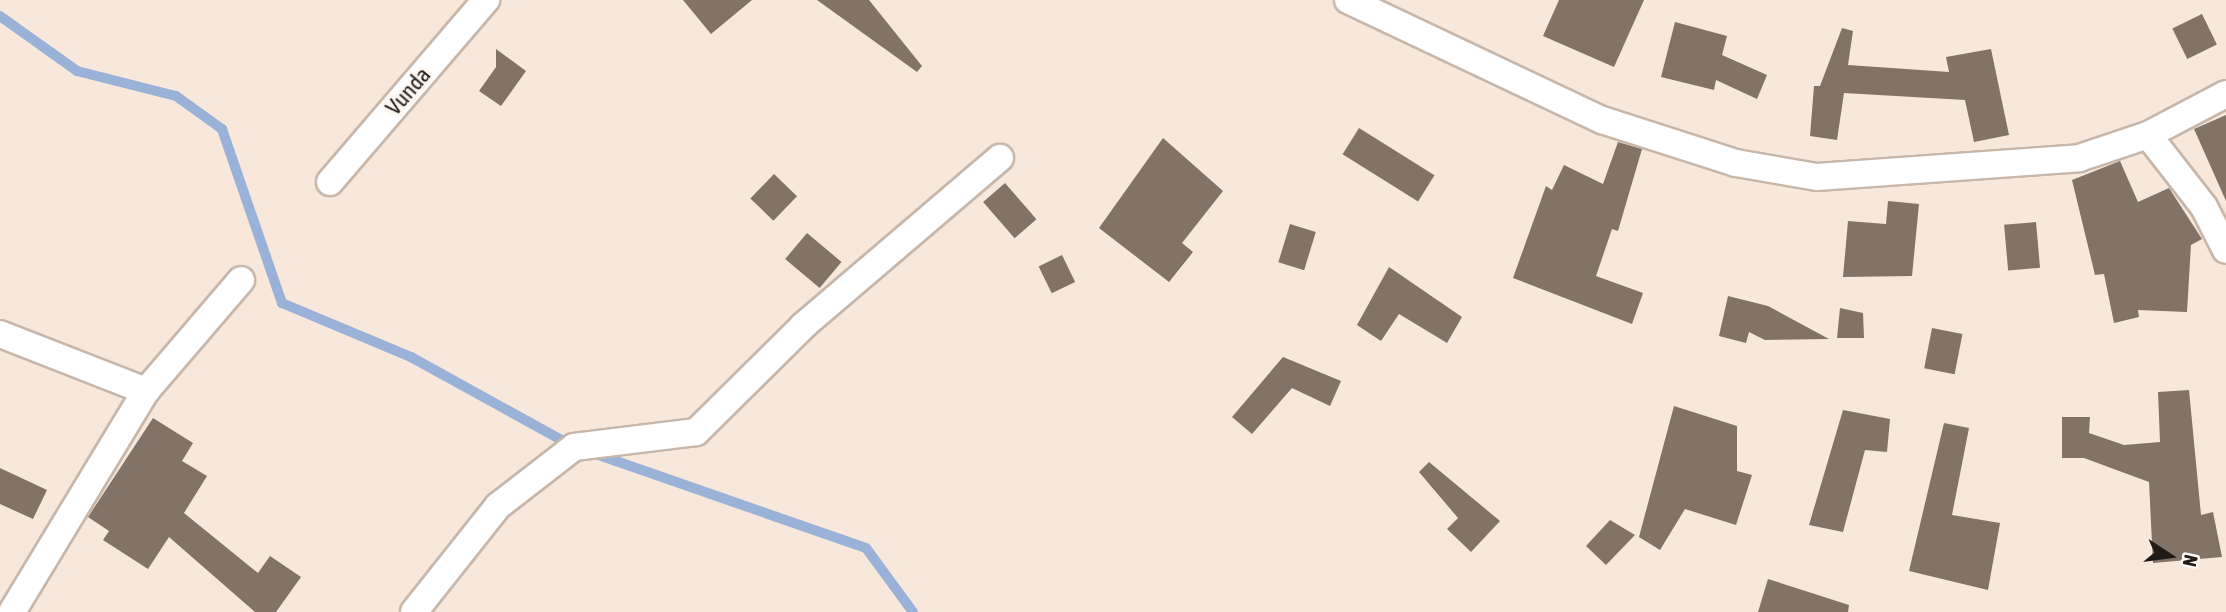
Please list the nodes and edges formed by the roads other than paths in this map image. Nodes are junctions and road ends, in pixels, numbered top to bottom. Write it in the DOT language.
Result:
graph roads {
  1 [pos="486,0"];
  2 [pos="1348,0"];
  3 [pos="2226,94"];
  4 [pos="2148,135"];
  5 [pos="1000,158"];
  6 [pos="330,182"];
  7 [pos="2226,250"];
  8 [pos="241,280"];
  9 [pos="0,334"];
  10 [pos="146,391"];
  11 [pos="12,612"];
  12 [pos="414,612"];
  1 -- 6 [label="street, Vunda"];
  2 -- 4 [label="street"];
  3 -- 4 [label="street"];
  4 -- 7 [label="street"];
  5 -- 12 [label="street"];
  8 -- 10 [label="street"];
  9 -- 10 [label="street"];
  10 -- 11 [label="street"];
}
